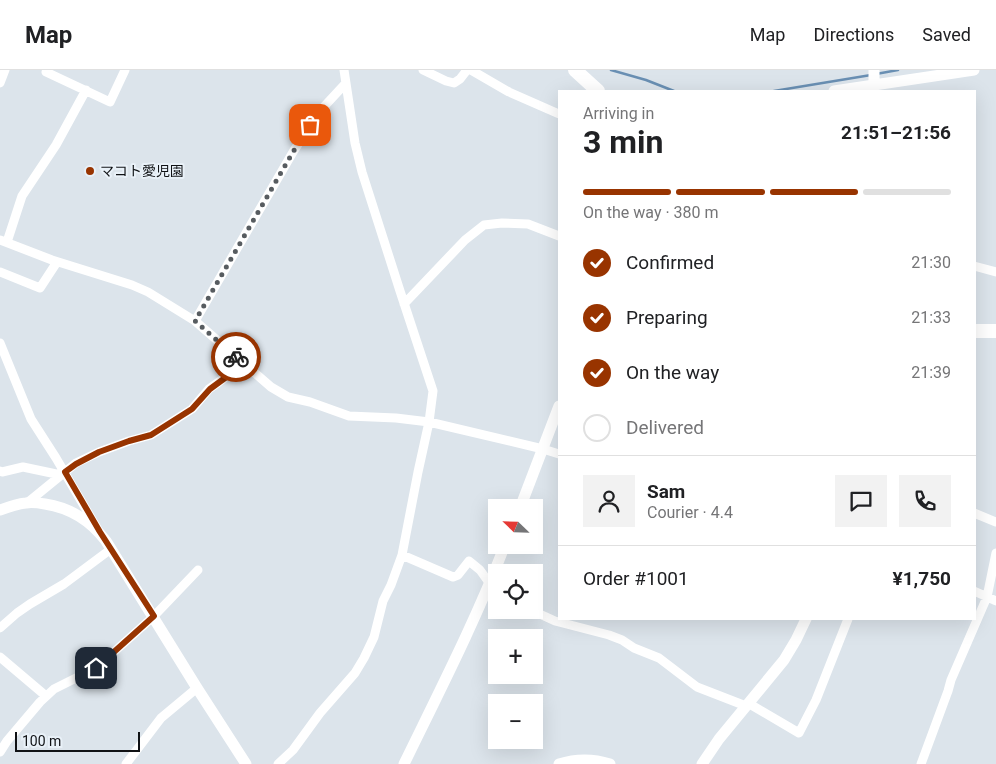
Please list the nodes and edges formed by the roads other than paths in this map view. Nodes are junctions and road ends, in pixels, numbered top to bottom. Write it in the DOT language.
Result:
graph roads {
  1 [pos="5,70"];
  2 [pos="46,70"];
  3 [pos="125,70"];
  4 [pos="344,70"];
  5 [pos="423,70"];
  6 [pos="467,70"];
  7 [pos="471,70"];
  8 [pos="575,70"];
  9 [pos="874,70"];
  10 [pos="974,70"];
  11 [pos="0,83"];
  12 [pos="346,84"];
  13 [pos="873,88"];
  14 [pos="86,90"];
  15 [pos="597,90"];
  16 [pos="847,90"];
  17 [pos="558,114"];
  18 [pos="558,236"];
  19 [pos="4,241"];
  20 [pos="57,262"];
  21 [pos="976,267"];
  22 [pos="0,272"];
  23 [pos="996,272"];
  24 [pos="404,304"];
  25 [pos="195,321"];
  26 [pos="976,331"];
  27 [pos="996,331"];
  28 [pos="0,343"];
  29 [pos="244,364"];
  30 [pos="558,409"];
  31 [pos="429,422"];
  32 [pos="543,449"];
  33 [pos="558,454"];
  34 [pos="0,471"];
  35 [pos="63,473"];
  36 [pos="524,499"];
  37 [pos="27,503"];
  38 [pos="0,510"];
  39 [pos="976,514"];
  40 [pos="996,522"];
  41 [pos="100,532"];
  42 [pos="111,549"];
  43 [pos="996,553"];
  44 [pos="402,556"];
  45 [pos="198,570"];
  46 [pos="488,580"];
  47 [pos="976,592"];
  48 [pos="488,596"];
  49 [pos="987,597"];
  50 [pos="996,602"];
  51 [pos="154,616"];
  52 [pos="543,616"];
  53 [pos="806,620"];
  54 [pos="848,620"];
  55 [pos="0,628"];
  56 [pos="0,657"];
  57 [pos="197,688"];
  58 [pos="46,696"];
  59 [pos="747,704"];
  60 [pos="0,752"];
  61 [pos="126,764"];
  62 [pos="246,764"];
  63 [pos="278,764"];
  64 [pos="404,764"];
  65 [pos="559,764"];
  66 [pos="610,764"];
  67 [pos="702,764"];
  68 [pos="921,764"];
  1 -- 11 [label="street"];
  2 -- 14 [label="street"];
  3 -- 14 [label="street"];
  4 -- 12 [label="street"];
  5 -- 6 [label="street"];
  7 -- 17 [label="street"];
  8 -- 15 [label="main road"];
  9 -- 13 [label="street"];
  10 -- 13 [label="street"];
  12 -- 24 [label="street"];
  12 -- 25 [label="street"];
  13 -- 16 [label="street"];
  14 -- 19 [label="street"];
  18 -- 24 [label="street"];
  19 -- 20 [label="street"];
  20 -- 22 [label="street"];
  20 -- 25 [label="street"];
  21 -- 23 [label="street"];
  24 -- 31 [label="street"];
  25 -- 29 [label="street"];
  26 -- 27 [label="main road"];
  28 -- 35 [label="street"];
  29 -- 31 [label="street"];
  29 -- 35 [label="street"];
  30 -- 32 [label="street"];
  31 -- 32 [label="street"];
  31 -- 44 [label="street"];
  32 -- 33 [label="street"];
  32 -- 36 [label="street"];
  34 -- 35 [label="street"];
  35 -- 37 [label="street"];
  35 -- 41 [label="street"];
  37 -- 38 [label="street"];
  37 -- 41 [label="street"];
  39 -- 40 [label="street"];
  41 -- 42 [label="street"];
  42 -- 51 [label="street"];
  42 -- 55 [label="street"];
  43 -- 49 [label="street"];
  44 -- 46 [label="street"];
  44 -- 63 [label="street"];
  45 -- 51 [label="street"];
  47 -- 49 [label="street"];
  48 -- 64 [label="street"];
  49 -- 50 [label="street"];
  49 -- 68 [label="street"];
  51 -- 57 [label="street"];
  51 -- 58 [label="street"];
  52 -- 59 [label="street"];
  53 -- 59 [label="street"];
  54 -- 59 [label="street"];
  56 -- 58 [label="street"];
  57 -- 61 [label="street"];
  57 -- 62 [label="street"];
  58 -- 60 [label="street"];
  59 -- 67 [label="street"];
  65 -- 66 [label="street"];
}
